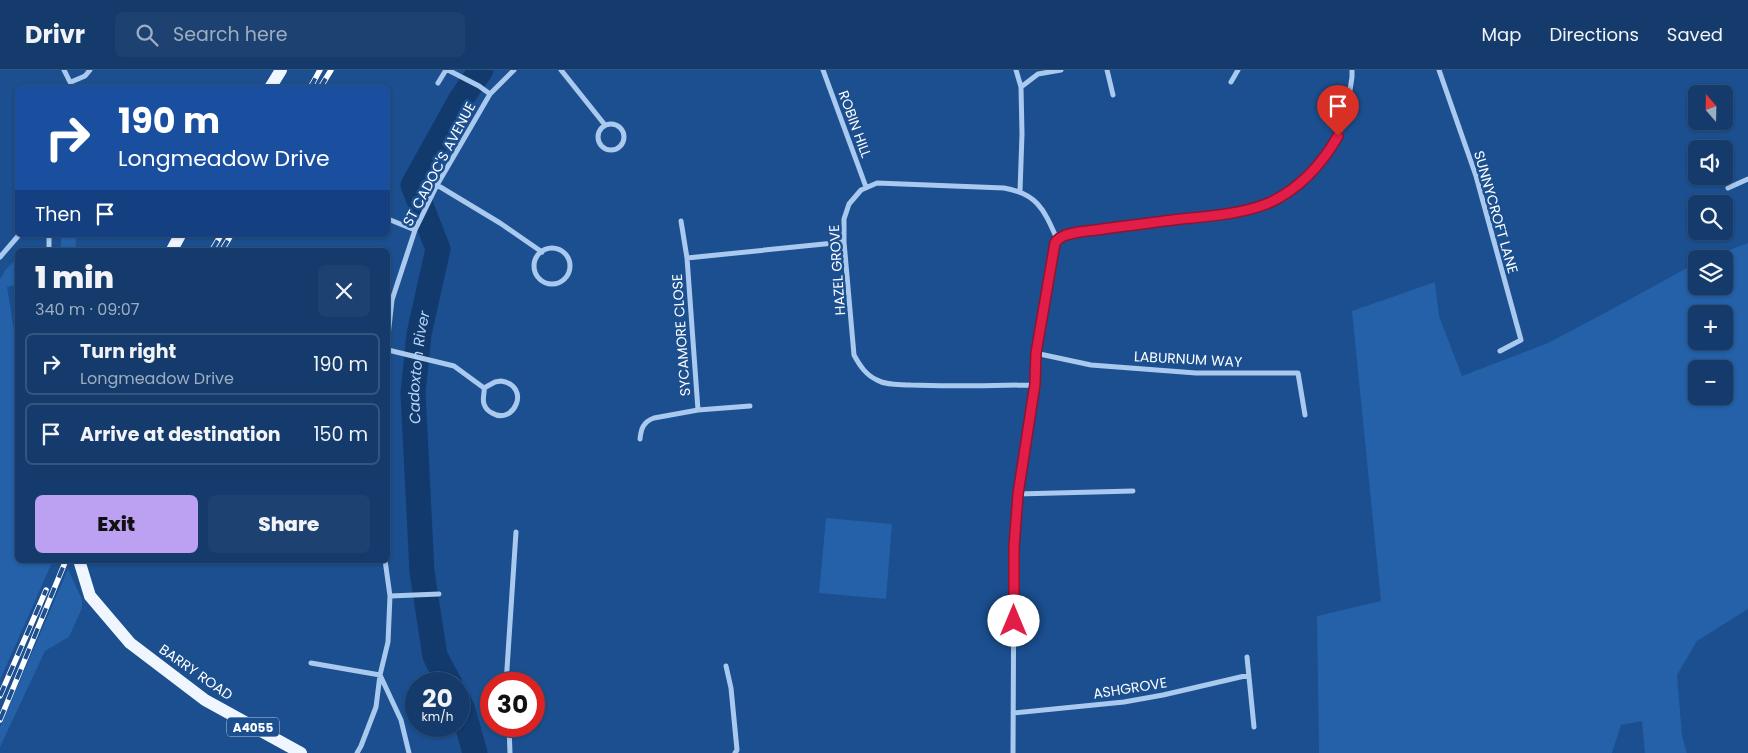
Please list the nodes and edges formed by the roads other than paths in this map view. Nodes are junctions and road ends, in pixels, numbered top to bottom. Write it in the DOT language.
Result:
graph roads {
  1 [pos="64,70"];
  2 [pos="90,70"];
  3 [pos="281,70"];
  4 [pos="447,70"];
  5 [pos="514,70"];
  6 [pos="561,70"];
  7 [pos="823,70"];
  8 [pos="1016,70"];
  9 [pos="1061,70"];
  10 [pos="1107,70"];
  11 [pos="1238,70"];
  12 [pos="1352,70"];
  13 [pos="1439,70"];
  14 [pos="71,82"];
  15 [pos="1231,82"];
  16 [pos="438,84"];
  17 [pos="72,85"];
  18 [pos="272,85"];
  19 [pos="1021,87"];
  20 [pos="490,94"];
  21 [pos="1113,96"];
  22 [pos="605,125"];
  23 [pos="1748,179"];
  24 [pos="437,185"];
  25 [pos="866,187"];
  26 [pos="1728,188"];
  27 [pos="1020,191"];
  28 [pos="390,220"];
  29 [pos="681,221"];
  30 [pos="415,230"];
  31 [pos="17,237"];
  32 [pos="1057,239"];
  33 [pos="844,242"];
  34 [pos="542,252"];
  35 [pos="0,256"];
  36 [pos="687,258"];
  37 [pos="390,318"];
  38 [pos="390,350"];
  39 [pos="1500,351"];
  40 [pos="1036,353"];
  41 [pos="1035,384"];
  42 [pos="484,388"];
  43 [pos="750,406"];
  44 [pos="698,410"];
  45 [pos="1305,415"];
  46 [pos="640,439"];
  47 [pos="1133,491"];
  48 [pos="1018,494"];
  49 [pos="516,532"];
  50 [pos="80,563"];
  51 [pos="385,563"];
  52 [pos="439,594"];
  53 [pos="390,596"];
  54 [pos="1247,657"];
  55 [pos="311,663"];
  56 [pos="726,666"];
  57 [pos="507,672"];
  58 [pos="380,675"];
  59 [pos="1249,675"];
  60 [pos="1013,713"];
  61 [pos="1254,727"];
  62 [pos="509,737"];
  63 [pos="296,752"];
  64 [pos="357,753"];
  65 [pos="409,753"];
  66 [pos="510,753"];
  67 [pos="735,753"];
  68 [pos="1013,753"];
  1 -- 14 [label="street"];
  2 -- 14 [label="street"];
  3 -- 18 [label="main road"];
  4 -- 16 [label="street"];
  4 -- 20 [label="street"];
  5 -- 20 [label="street, ST CADOC'S AVENUE"];
  6 -- 22 [label="street"];
  7 -- 25 [label="street, ROBIN HILL"];
  8 -- 19 [label="street"];
  9 -- 19 [label="street"];
  10 -- 21 [label="street"];
  11 -- 15 [label="street"];
  12 -- 32 [label="street"];
  13 -- 39 [label="street, SUNNYCROFT LANE"];
  14 -- 17 [label="street"];
  19 -- 27 [label="street"];
  20 -- 24 [label="street, ST CADOC'S AVENUE"];
  22 -- 22 [label="street"];
  23 -- 26 [label="street"];
  24 -- 30 [label="street, ST CADOC'S AVENUE"];
  24 -- 34 [label="street"];
  25 -- 27 [label="street"];
  25 -- 33 [label="street, HAZEL GROVE"];
  27 -- 32 [label="street"];
  28 -- 30 [label="street"];
  29 -- 36 [label="street, SYCAMORE CLOSE"];
  30 -- 37 [label="street, ST CADOC'S AVENUE"];
  31 -- 35 [label="street"];
  32 -- 40 [label="street"];
  33 -- 36 [label="street, SYCAMORE CLOSE"];
  33 -- 41 [label="street, HAZEL GROVE"];
  34 -- 34 [label="street"];
  36 -- 44 [label="street, SYCAMORE CLOSE"];
  38 -- 42 [label="street"];
  40 -- 41 [label="street"];
  40 -- 45 [label="street, LABURNUM WAY"];
  41 -- 48 [label="street"];
  42 -- 42 [label="street"];
  43 -- 44 [label="street, SYCAMORE CLOSE"];
  44 -- 46 [label="street, SYCAMORE CLOSE"];
  47 -- 48 [label="street"];
  48 -- 60 [label="street"];
  49 -- 57 [label="street"];
  50 -- 63 [label="main road, BARRY ROAD / A4055"];
  51 -- 53 [label="street"];
  52 -- 53 [label="street"];
  53 -- 58 [label="street"];
  54 -- 59 [label="street"];
  55 -- 58 [label="street"];
  56 -- 67 [label="street"];
  58 -- 64 [label="street"];
  58 -- 65 [label="street"];
  59 -- 60 [label="street, ASHGROVE"];
  59 -- 61 [label="street"];
  60 -- 68 [label="street"];
  62 -- 66 [label="street"];
}
